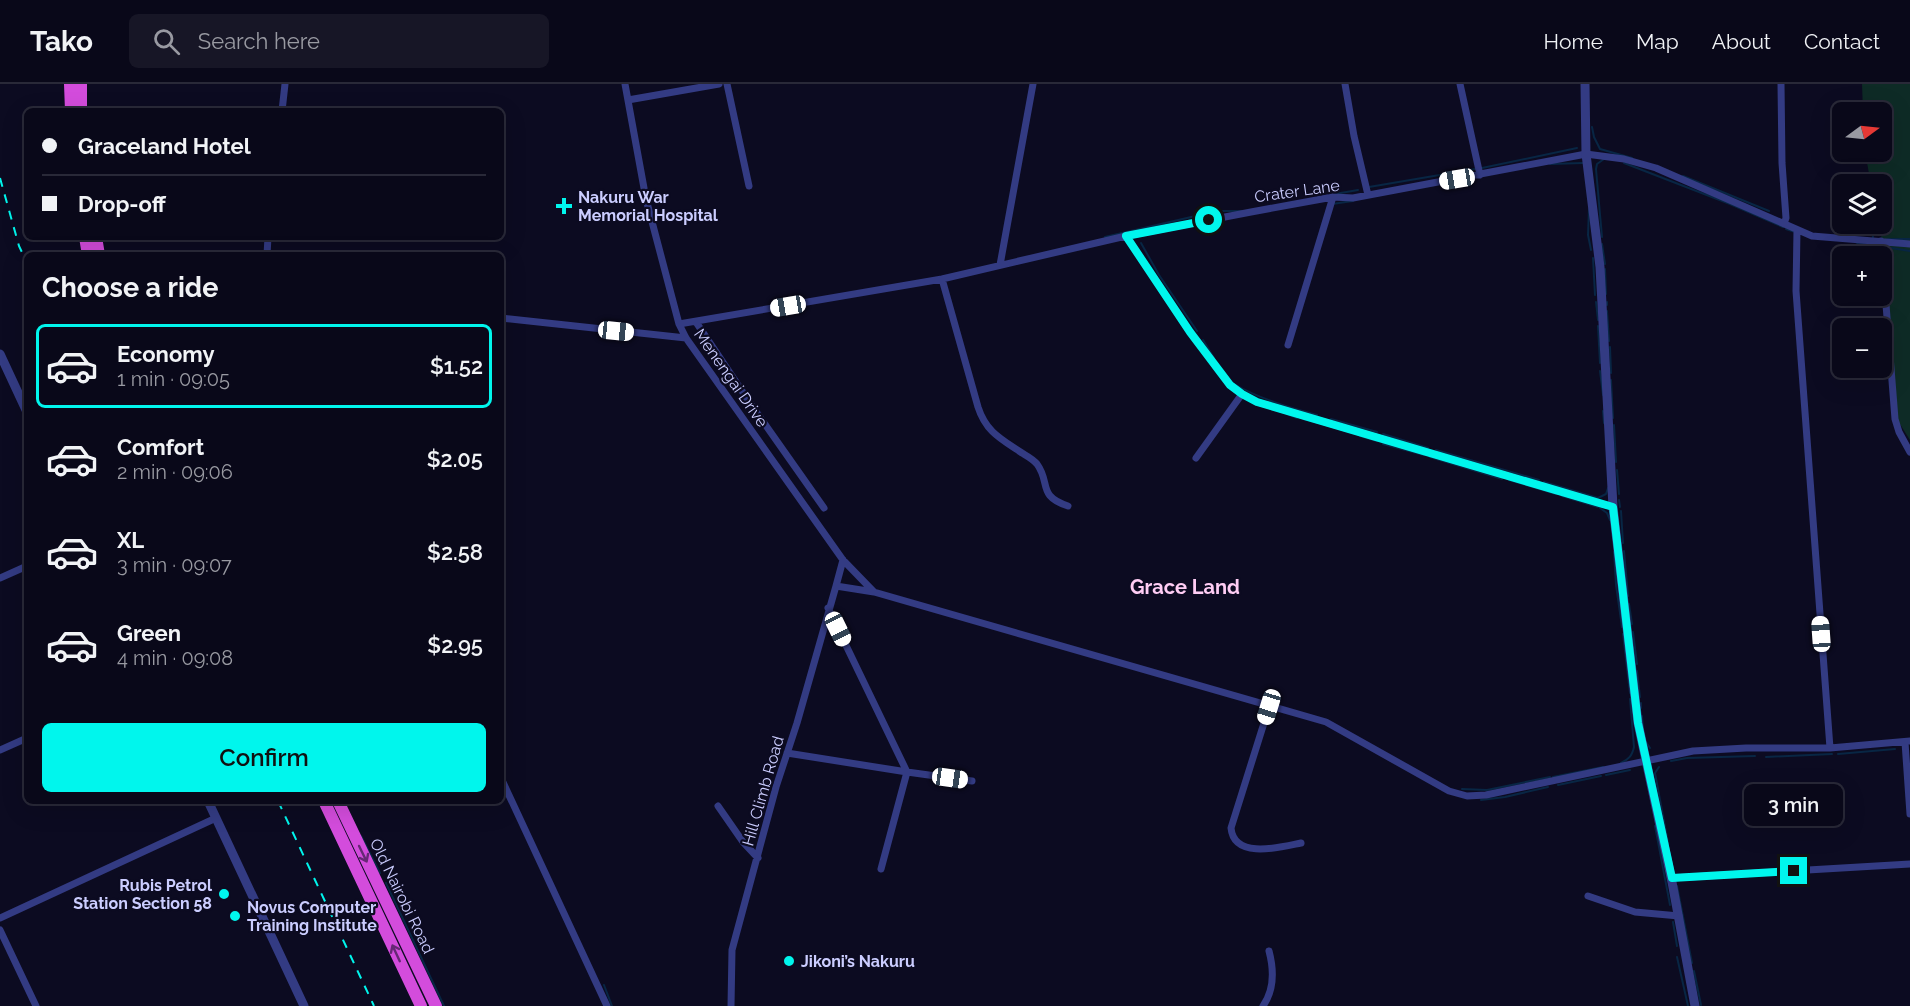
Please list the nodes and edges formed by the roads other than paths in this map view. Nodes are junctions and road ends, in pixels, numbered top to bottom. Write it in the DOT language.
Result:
graph roads {
  1 [pos="70,84"];
  2 [pos="81,84"];
  3 [pos="285,84"];
  4 [pos="625,84"];
  5 [pos="719,84"];
  6 [pos="727,84"];
  7 [pos="1033,84"];
  8 [pos="1345,84"];
  9 [pos="1460,84"];
  10 [pos="1585,84"];
  11 [pos="1781,84"];
  12 [pos="628,100"];
  13 [pos="71,108"];
  14 [pos="81,108"];
  15 [pos="282,108"];
  16 [pos="1586,154"];
  17 [pos="1480,175"];
  18 [pos="748,186"];
  19 [pos="1368,195"];
  20 [pos="1333,197"];
  21 [pos="1784,224"];
  22 [pos="1797,230"];
  23 [pos="1126,236"];
  24 [pos="1881,241"];
  25 [pos="1910,244"];
  26 [pos="1000,266"];
  27 [pos="942,279"];
  28 [pos="504,318"];
  29 [pos="696,322"];
  30 [pos="679,324"];
  31 [pos="686,338"];
  32 [pos="1288,345"];
  33 [pos="0,354"];
  34 [pos="1242,394"];
  35 [pos="24,406"];
  36 [pos="1910,452"];
  37 [pos="1196,458"];
  38 [pos="1068,506"];
  39 [pos="1613,507"];
  40 [pos="824,508"];
  41 [pos="843,560"];
  42 [pos="24,567"];
  43 [pos="0,578"];
  44 [pos="836,586"];
  45 [pos="874,592"];
  46 [pos="828,608"];
  47 [pos="1269,707"];
  48 [pos="24,739"];
  49 [pos="1907,741"];
  50 [pos="1830,748"];
  51 [pos="0,750"];
  52 [pos="787,753"];
  53 [pos="1645,762"];
  54 [pos="907,772"];
  55 [pos="972,781"];
  56 [pos="504,784"];
  57 [pos="209,804"];
  58 [pos="325,804"];
  59 [pos="339,804"];
  60 [pos="718,806"];
  61 [pos="1910,814"];
  62 [pos="216,818"];
  63 [pos="1301,843"];
  64 [pos="758,858"];
  65 [pos="1910,864"];
  66 [pos="881,869"];
  67 [pos="1672,878"];
  68 [pos="1588,896"];
  69 [pos="1679,916"];
  70 [pos="0,918"];
  71 [pos="0,930"];
  72 [pos="1269,951"];
  73 [pos="36,1006"];
  74 [pos="303,1006"];
  75 [pos="421,1006"];
  76 [pos="436,1006"];
  77 [pos="607,1006"];
  78 [pos="731,1006"];
  79 [pos="1263,1006"];
  80 [pos="1695,1006"];
  1 -- 13 [label="highway"];
  2 -- 14 [label="highway"];
  3 -- 15 [label="street"];
  4 -- 12 [label="street, Menengai Drive"];
  5 -- 12 [label="street"];
  6 -- 18 [label="street"];
  7 -- 26 [label="street"];
  8 -- 19 [label="street"];
  9 -- 17 [label="street"];
  10 -- 16 [label="street"];
  11 -- 21 [label="street"];
  12 -- 30 [label="street, Menengai Drive"];
  16 -- 17 [label="street, Crater Lane"];
  16 -- 21 [label="street, Crater Lane"];
  16 -- 39 [label="street"];
  17 -- 19 [label="street, Crater Lane"];
  19 -- 20 [label="street, Crater Lane"];
  20 -- 23 [label="street, Crater Lane"];
  20 -- 32 [label="street"];
  21 -- 22 [label="street, Crater Lane"];
  22 -- 24 [label="street, Crater Lane"];
  22 -- 50 [label="street"];
  23 -- 26 [label="street, Crater Lane"];
  23 -- 34 [label="street"];
  24 -- 25 [label="street, Crater Lane"];
  24 -- 36 [label="street"];
  26 -- 27 [label="street, Crater Lane"];
  27 -- 29 [label="street, Crater Lane"];
  27 -- 38 [label="street"];
  28 -- 31 [label="street"];
  29 -- 30 [label="street, Crater Lane"];
  29 -- 40 [label="street"];
  30 -- 31 [label="street, Menengai Drive"];
  31 -- 41 [label="street, Menengai Drive"];
  33 -- 35 [label="street"];
  34 -- 37 [label="street"];
  34 -- 39 [label="street"];
  39 -- 53 [label="street"];
  41 -- 44 [label="street, Hill Climb Road"];
  41 -- 45 [label="street, Menengai Drive"];
  42 -- 43 [label="street"];
  44 -- 45 [label="street"];
  44 -- 46 [label="street, Hill Climb Road"];
  45 -- 47 [label="street"];
  46 -- 52 [label="street, Hill Climb Road"];
  46 -- 54 [label="street"];
  47 -- 53 [label="street"];
  47 -- 63 [label="street"];
  48 -- 51 [label="street"];
  49 -- 50 [label="street"];
  49 -- 61 [label="street"];
  50 -- 53 [label="street"];
  52 -- 54 [label="street"];
  52 -- 64 [label="street, Hill Climb Road"];
  53 -- 67 [label="street"];
  54 -- 55 [label="street"];
  54 -- 66 [label="street"];
  56 -- 77 [label="street"];
  57 -- 62 [label="street"];
  75 -- 58 [label="highway, Old Nairobi Road, one-way"];
  59 -- 76 [label="highway, Old Nairobi Road, one-way"];
  60 -- 64 [label="street"];
  62 -- 70 [label="street"];
  62 -- 74 [label="street"];
  64 -- 78 [label="street, Hill Climb Road"];
  65 -- 67 [label="street"];
  67 -- 69 [label="street"];
  68 -- 69 [label="street"];
  69 -- 80 [label="street"];
  71 -- 73 [label="street"];
  72 -- 79 [label="street"];
}
